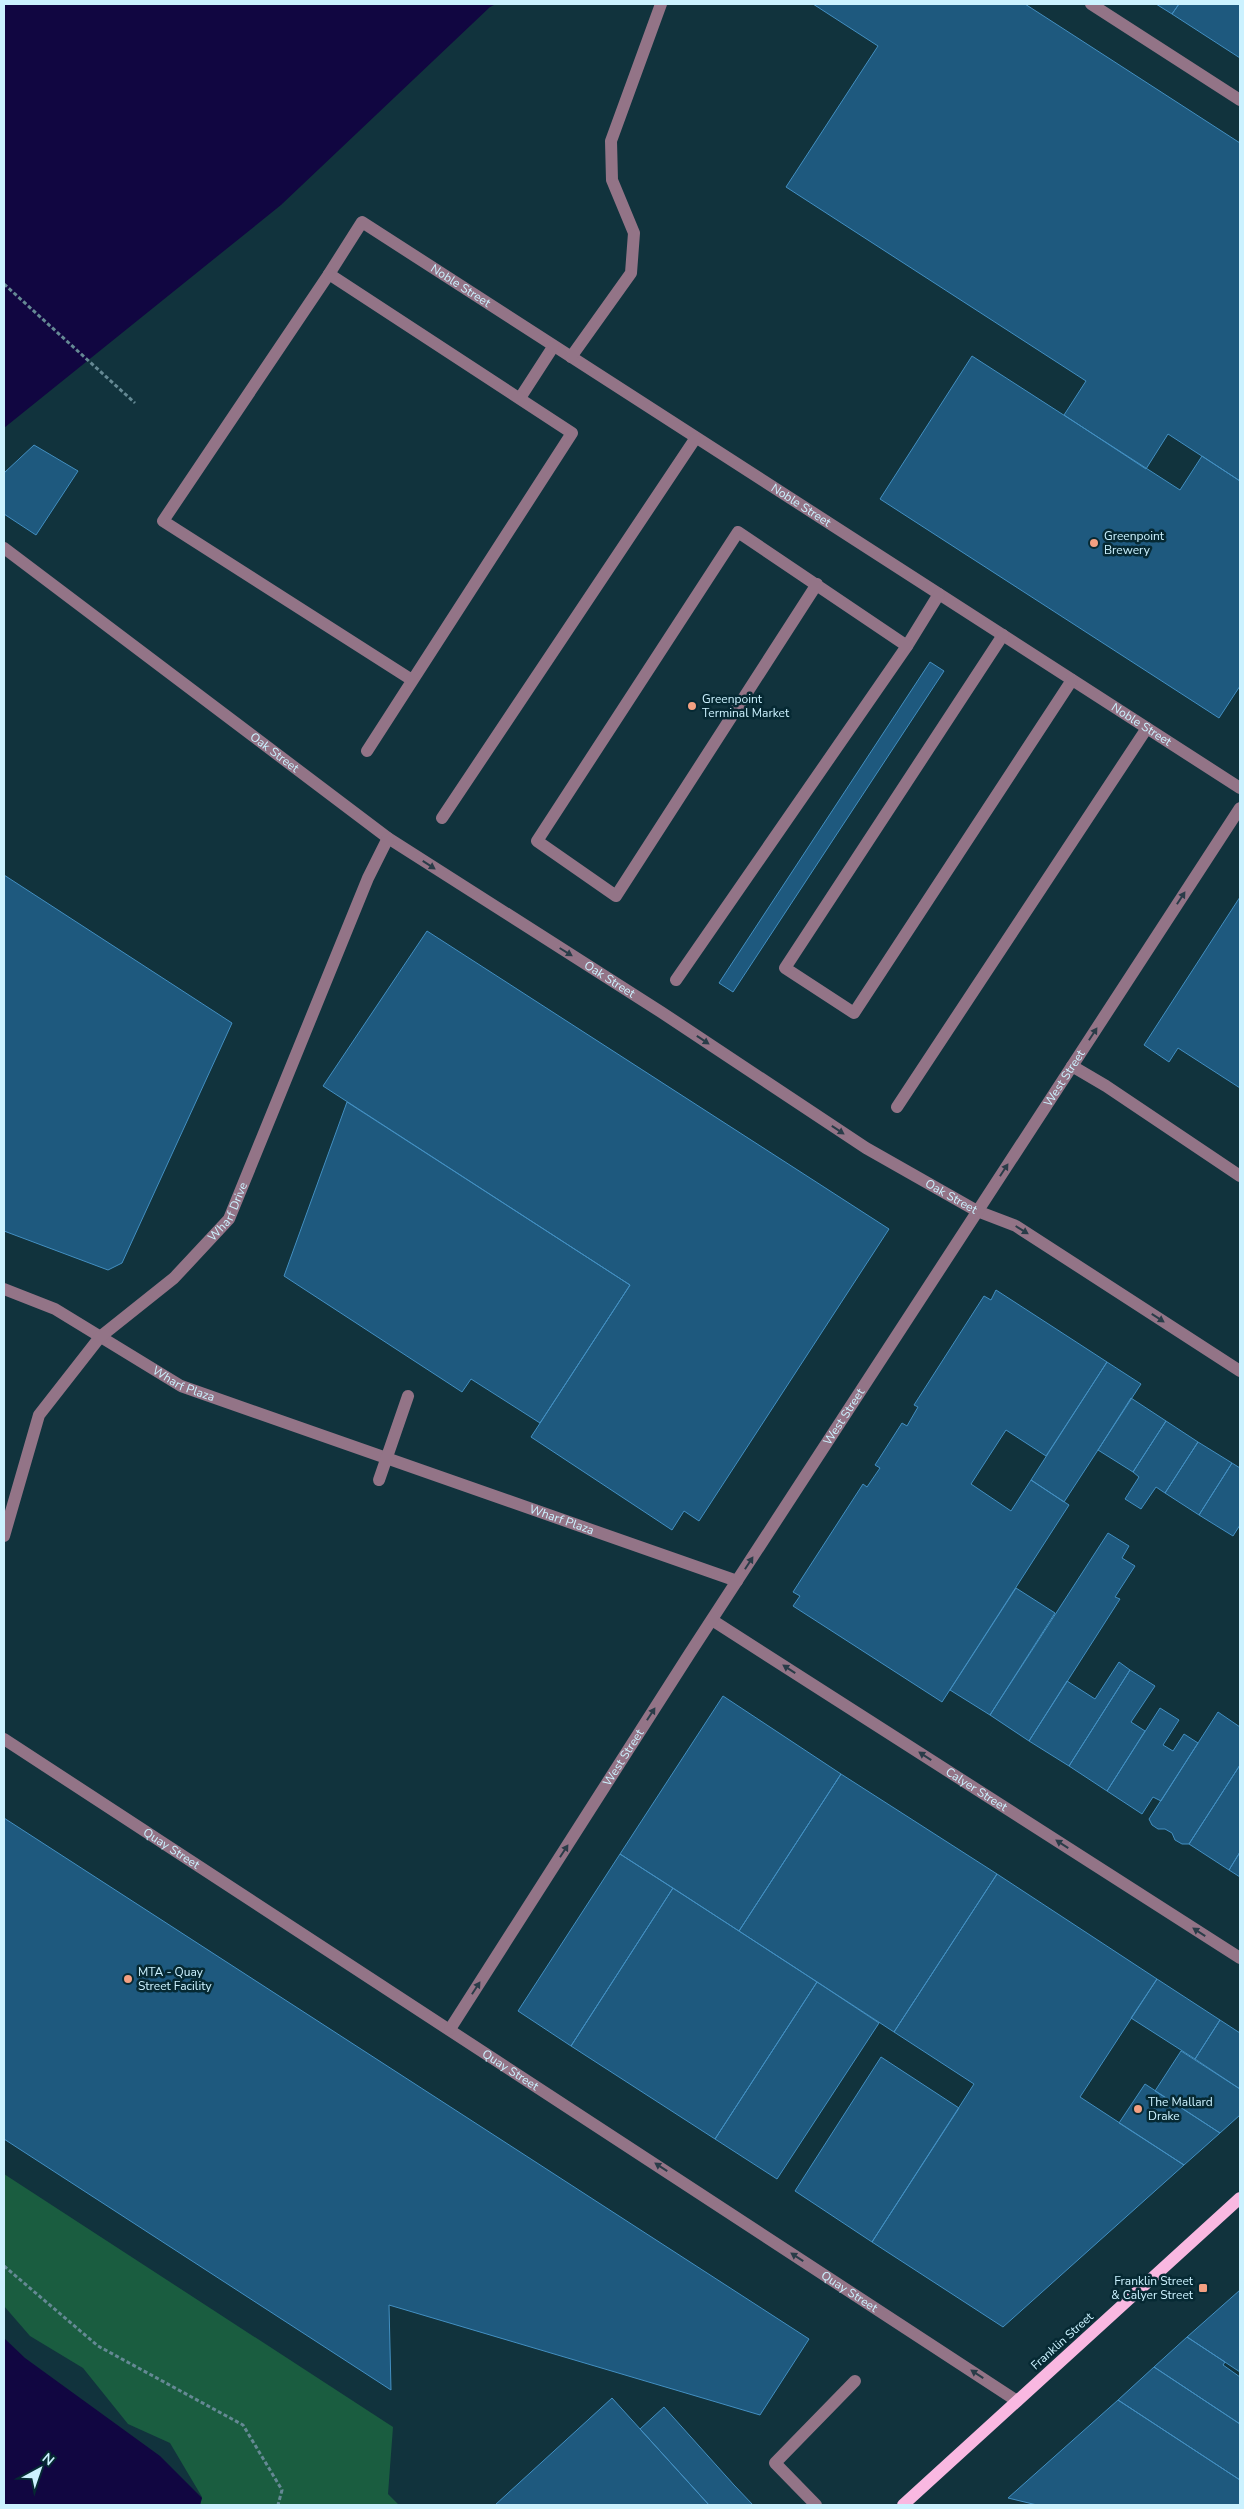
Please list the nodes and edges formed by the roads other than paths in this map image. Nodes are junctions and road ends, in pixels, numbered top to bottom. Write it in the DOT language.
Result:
graph roads {
  1 [pos="661,4"];
  2 [pos="1090,4"];
  3 [pos="1240,100"];
  4 [pos="329,274"];
  5 [pos="553,347"];
  6 [pos="572,357"];
  7 [pos="520,398"];
  8 [pos="695,439"];
  9 [pos="4,548"];
  10 [pos="818,584"];
  11 [pos="939,594"];
  12 [pos="1003,635"];
  13 [pos="906,646"];
  14 [pos="412,680"];
  15 [pos="1072,680"];
  16 [pos="1147,728"];
  17 [pos="367,751"];
  18 [pos="1240,788"];
  19 [pos="1240,808"];
  20 [pos="442,818"];
  21 [pos="388,838"];
  22 [pos="676,980"];
  23 [pos="1072,1066"];
  24 [pos="897,1108"];
  25 [pos="1240,1176"];
  26 [pos="977,1211"];
  27 [pos="4,1290"];
  28 [pos="100,1337"];
  29 [pos="1240,1371"];
  30 [pos="408,1396"];
  31 [pos="386,1458"];
  32 [pos="379,1480"];
  33 [pos="4,1536"];
  34 [pos="737,1580"];
  35 [pos="712,1620"];
  36 [pos="4,1740"];
  37 [pos="1240,1958"];
  38 [pos="450,2029"];
  39 [pos="1240,2198"];
  40 [pos="855,2381"];
  41 [pos="1017,2401"];
  42 [pos="816,2505"];
  43 [pos="904,2505"];
  1 -- 6 [label="street"];
  2 -- 3 [label="street"];
  4 -- 5 [label="street, Noble Street"];
  4 -- 7 [label="street"];
  4 -- 14 [label="street"];
  5 -- 6 [label="street, Noble Street"];
  5 -- 7 [label="street"];
  6 -- 8 [label="street, Noble Street"];
  7 -- 14 [label="street"];
  8 -- 11 [label="street, Noble Street"];
  8 -- 20 [label="street"];
  9 -- 21 [label="street, Oak Street"];
  10 -- 10 [label="street"];
  10 -- 13 [label="street"];
  11 -- 12 [label="street, Noble Street"];
  11 -- 13 [label="street"];
  12 -- 15 [label="street, Noble Street"];
  12 -- 15 [label="street"];
  13 -- 22 [label="street"];
  14 -- 17 [label="street"];
  15 -- 16 [label="street, Noble Street"];
  16 -- 18 [label="street, Noble Street"];
  16 -- 24 [label="street"];
  23 -- 19 [label="street, West Street, one-way"];
  21 -- 26 [label="street, Oak Street, one-way"];
  21 -- 28 [label="street, Wharf Drive"];
  23 -- 25 [label="street"];
  26 -- 23 [label="street, West Street, one-way"];
  26 -- 29 [label="street, Oak Street, one-way"];
  34 -- 26 [label="street, West Street, one-way"];
  27 -- 28 [label="street, Wharf Plaza"];
  28 -- 31 [label="street, Wharf Plaza"];
  28 -- 33 [label="street, Wharf Drive"];
  30 -- 31 [label="street"];
  31 -- 32 [label="street"];
  31 -- 34 [label="street, Wharf Plaza"];
  34 -- 35 [label="street, West Street"];
  37 -- 35 [label="street, Calyer Street, one-way"];
  38 -- 35 [label="street, West Street, one-way"];
  36 -- 38 [label="street, Quay Street"];
  41 -- 38 [label="street, Quay Street, one-way"];
  39 -- 41 [label="main road, Franklin Street"];
  40 -- 42 [label="street"];
  41 -- 43 [label="main road, Franklin Street"];
}
